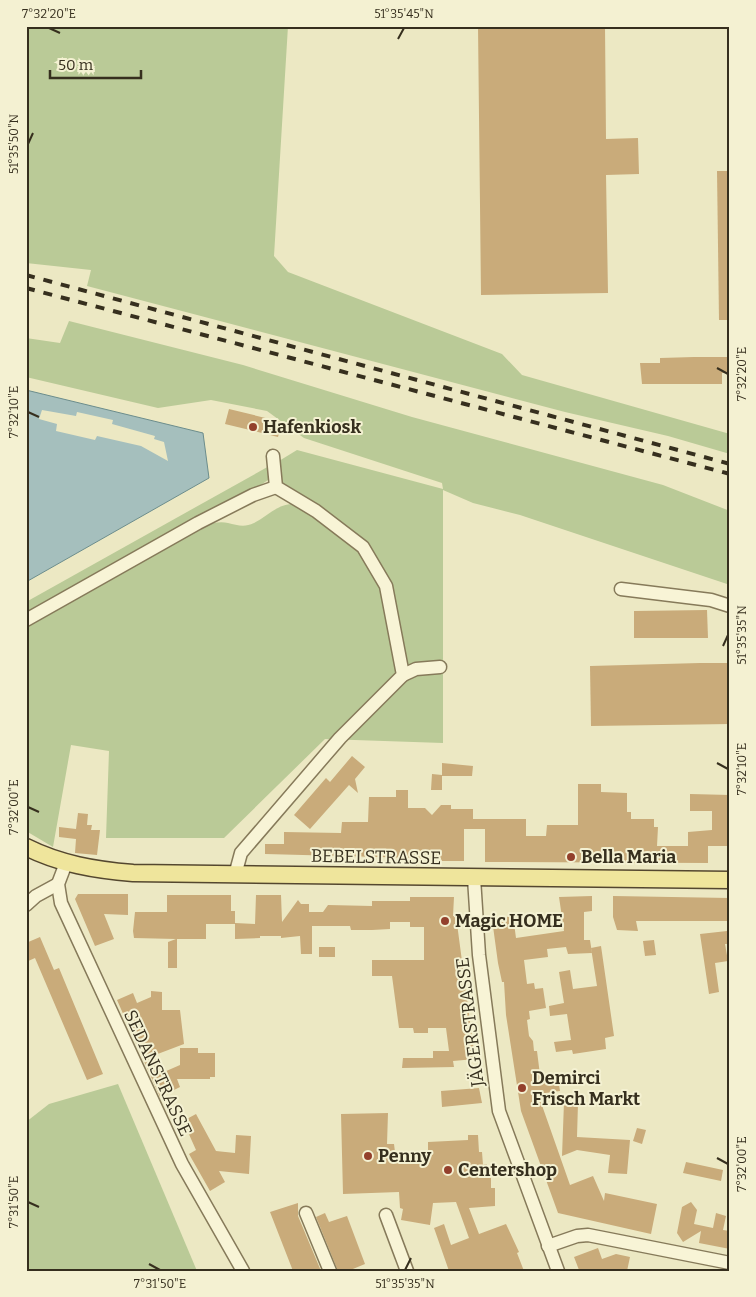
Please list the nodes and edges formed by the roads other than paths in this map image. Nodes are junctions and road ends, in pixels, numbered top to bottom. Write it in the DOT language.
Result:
graph roads {
  1 [pos="273,456"];
  2 [pos="276,487"];
  3 [pos="621,589"];
  4 [pos="730,606"];
  5 [pos="26,620"];
  6 [pos="440,667"];
  7 [pos="403,675"];
  8 [pos="26,847"];
  9 [pos="66,863"];
  10 [pos="235,875"];
  11 [pos="474,878"];
  12 [pos="730,880"];
  13 [pos="58,884"];
  14 [pos="26,905"];
  15 [pos="306,1213"];
  16 [pos="386,1216"];
  17 [pos="548,1246"];
  18 [pos="730,1263"];
  19 [pos="712,1265"];
  20 [pos="243,1271"];
  21 [pos="330,1271"];
  22 [pos="407,1271"];
  23 [pos="558,1271"];
  1 -- 2 [label="street"];
  2 -- 5 [label="street"];
  2 -- 7 [label="street"];
  3 -- 4 [label="street"];
  6 -- 7 [label="street"];
  7 -- 10 [label="street"];
  8 -- 9 [label="main road, BEBELSTRASSE"];
  9 -- 10 [label="main road, BEBELSTRASSE"];
  9 -- 13 [label="street"];
  10 -- 11 [label="main road, BEBELSTRASSE"];
  11 -- 12 [label="main road, BEBELSTRASSE"];
  11 -- 17 [label="street, JÄGERSTRASSE"];
  13 -- 14 [label="street"];
  13 -- 20 [label="street, SEDANSTRASSE"];
  15 -- 21 [label="street"];
  16 -- 22 [label="street"];
  17 -- 19 [label="street"];
  17 -- 23 [label="street, JÄGERSTRASSE"];
  18 -- 19 [label="street"];
}
